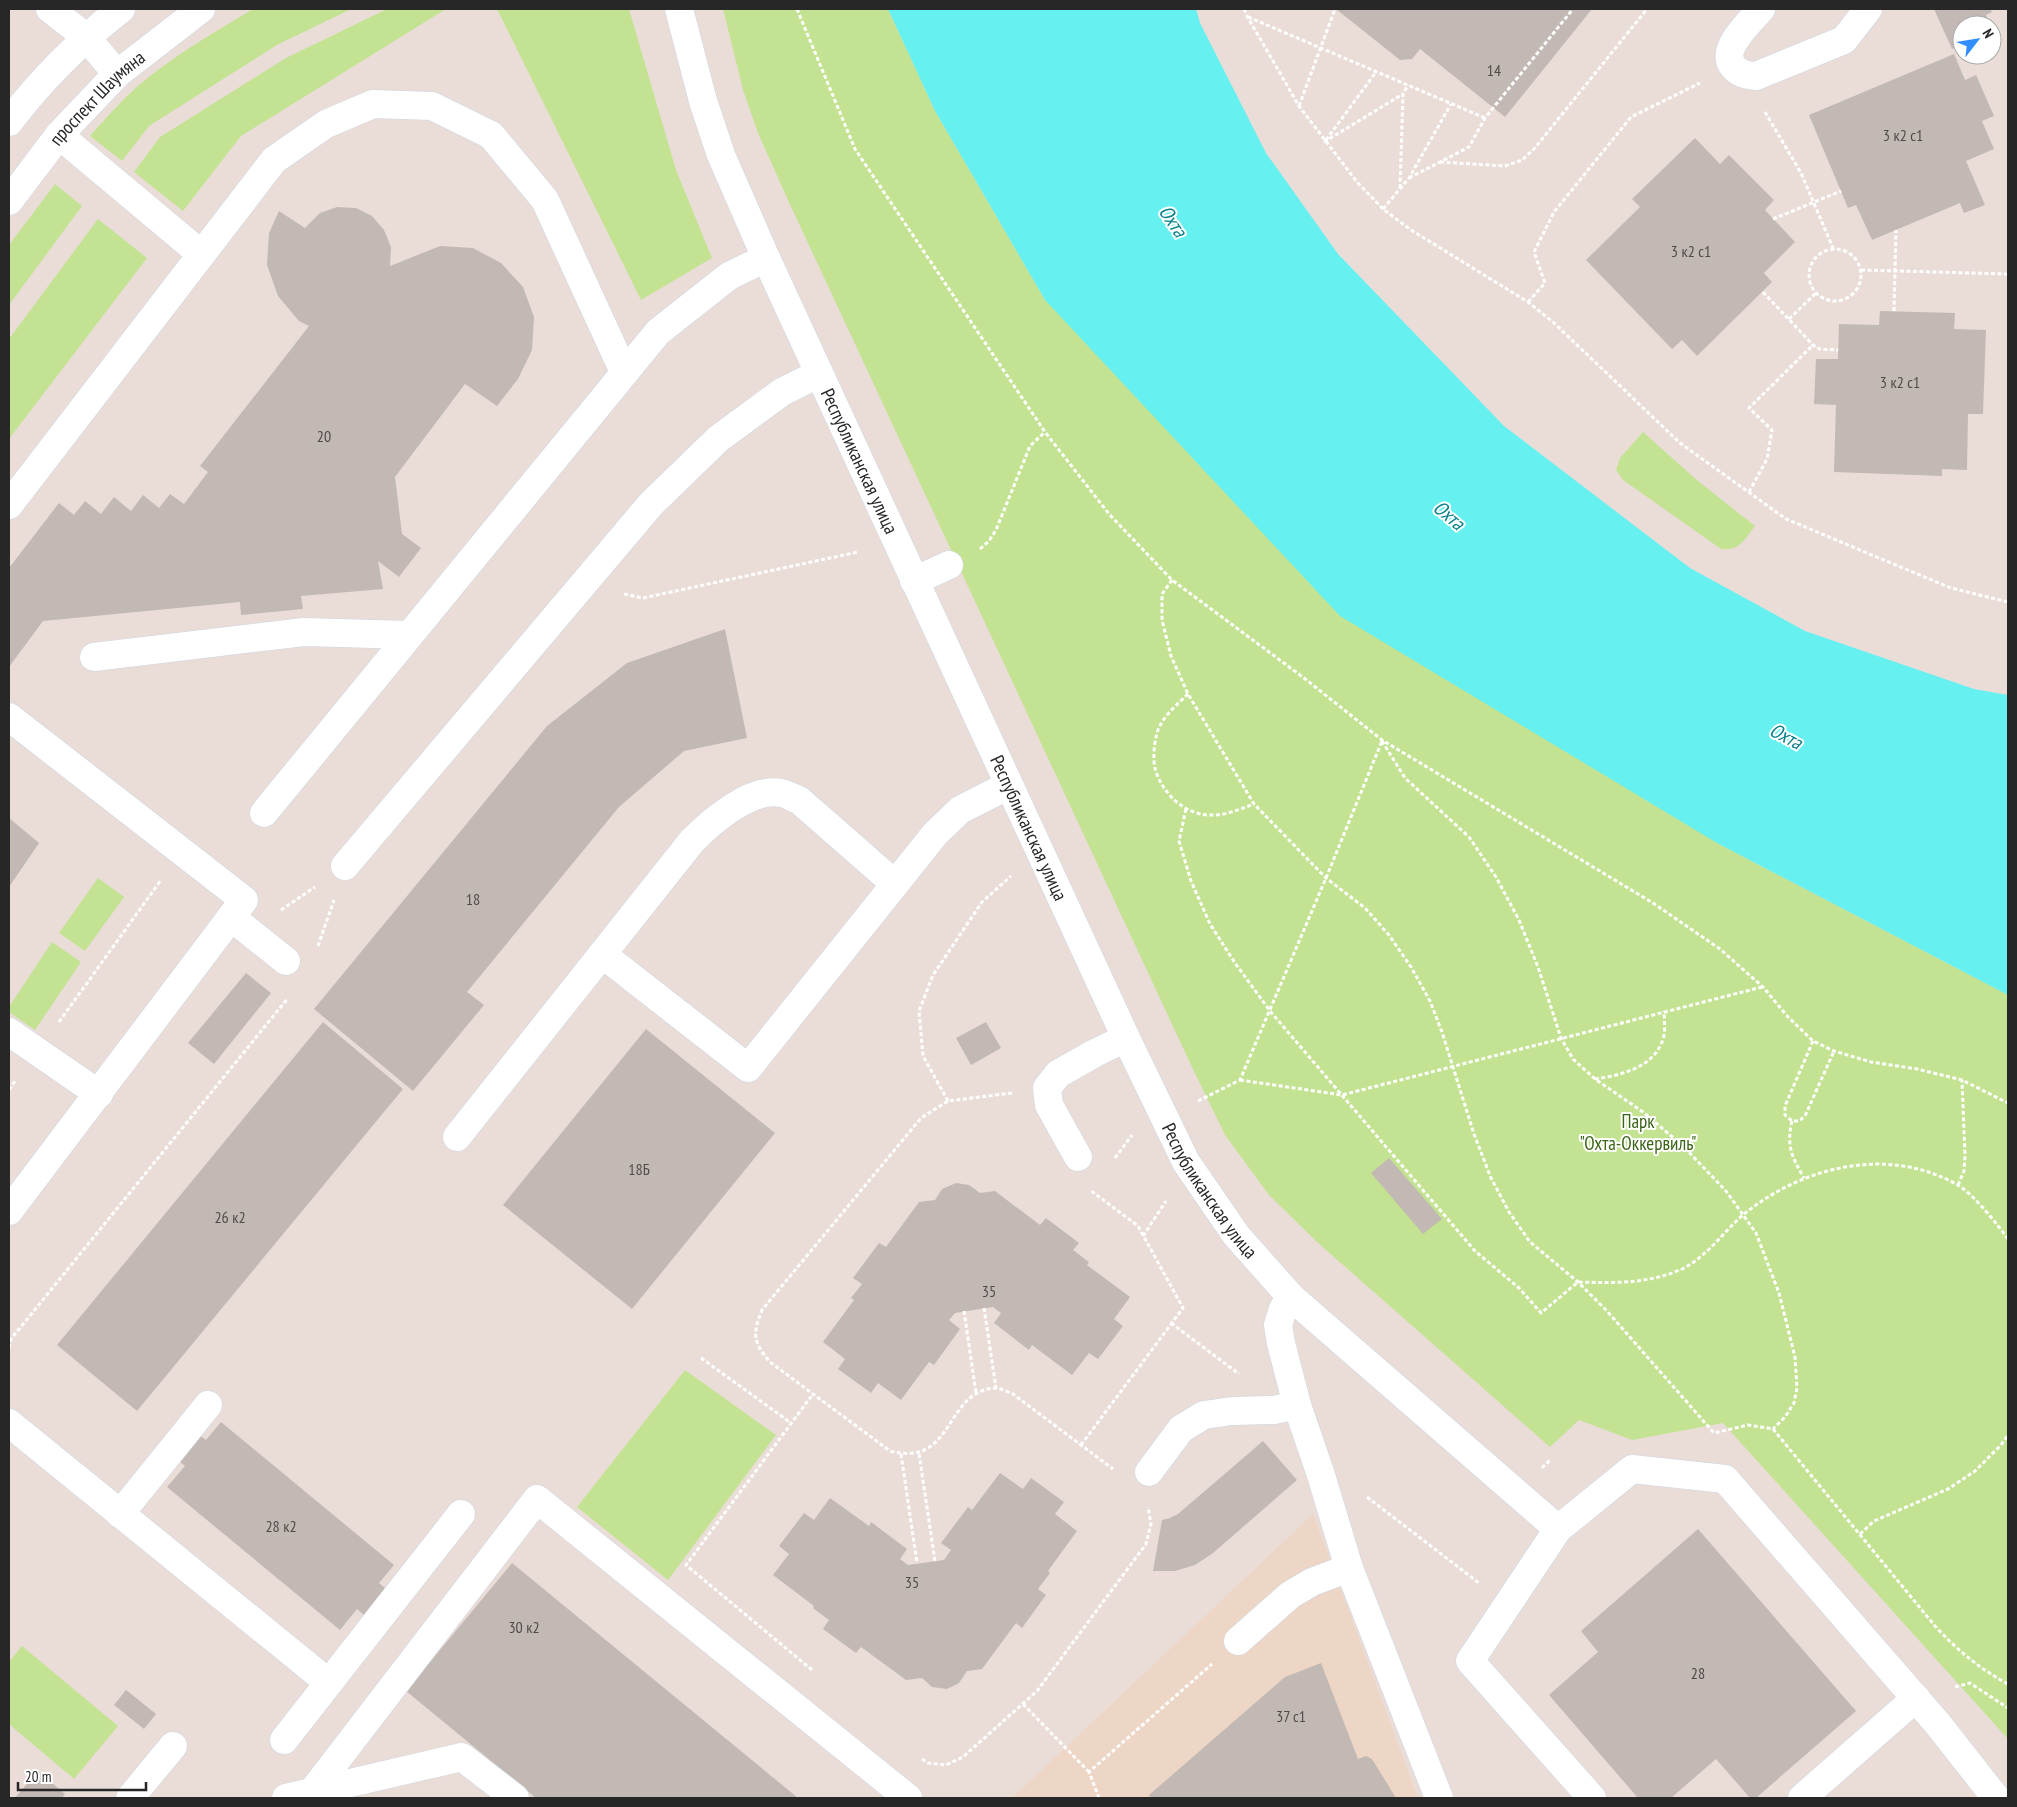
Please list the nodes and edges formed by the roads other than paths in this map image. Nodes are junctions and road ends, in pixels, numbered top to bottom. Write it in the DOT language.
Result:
graph roads {
  1 [pos="50,9"];
  2 [pos="120,9"];
  3 [pos="201,9"];
  4 [pos="679,9"];
  5 [pos="1761,9"];
  6 [pos="1868,9"];
  7 [pos="86,37"];
  8 [pos="117,74"];
  9 [pos="9,122"];
  10 [pos="59,135"];
  11 [pos="9,201"];
  12 [pos="201,254"];
  13 [pos="766,258"];
  14 [pos="624,372"];
  15 [pos="818,374"];
  16 [pos="9,505"];
  17 [pos="949,565"];
  18 [pos="914,581"];
  19 [pos="409,635"];
  20 [pos="94,657"];
  21 [pos="9,717"];
  22 [pos="1009,785"];
  23 [pos="264,813"];
  24 [pos="345,866"];
  25 [pos="895,884"];
  26 [pos="237,908"];
  27 [pos="602,954"];
  28 [pos="286,961"];
  29 [pos="9,1032"];
  30 [pos="1126,1038"];
  31 [pos="98,1094"];
  32 [pos="457,1137"];
  33 [pos="1078,1157"];
  34 [pos="9,1211"];
  35 [pos="1291,1297"];
  36 [pos="208,1405"];
  37 [pos="1285,1407"];
  38 [pos="13,1436"];
  39 [pos="1149,1472"];
  40 [pos="120,1514"];
  41 [pos="461,1514"];
  42 [pos="1558,1529"];
  43 [pos="1349,1568"];
  44 [pos="1238,1640"];
  45 [pos="329,1683"];
  46 [pos="1916,1698"];
  47 [pos="284,1740"];
  48 [pos="173,1746"];
  49 [pos="312,1792"];
  50 [pos="130,1798"];
  51 [pos="286,1798"];
  52 [pos="516,1798"];
  53 [pos="908,1798"];
  54 [pos="1439,1798"];
  55 [pos="1592,1798"];
  56 [pos="1802,1798"];
  57 [pos="1996,1798"];
  1 -- 7 [label="street"];
  2 -- 7 [label="street"];
  3 -- 8 [label="street, проспект Шаумяна"];
  4 -- 13 [label="street, Республиканская улица"];
  5 -- 6 [label="street"];
  7 -- 8 [label="street"];
  7 -- 9 [label="street"];
  8 -- 10 [label="street, проспект Шаумяна"];
  10 -- 11 [label="street, проспект Шаумяна"];
  10 -- 12 [label="street"];
  12 -- 14 [label="street"];
  12 -- 16 [label="street"];
  13 -- 14 [label="street"];
  13 -- 15 [label="street, Республиканская улица"];
  14 -- 19 [label="street"];
  15 -- 18 [label="street, Республиканская улица"];
  15 -- 24 [label="street"];
  17 -- 18 [label="street"];
  18 -- 22 [label="street, Республиканская улица"];
  19 -- 20 [label="street"];
  19 -- 23 [label="street"];
  21 -- 26 [label="street"];
  22 -- 25 [label="street"];
  22 -- 30 [label="street, Республиканская улица"];
  25 -- 27 [label="street"];
  25 -- 27 [label="street"];
  26 -- 28 [label="street"];
  26 -- 31 [label="street"];
  27 -- 32 [label="street"];
  29 -- 31 [label="street"];
  30 -- 33 [label="street"];
  30 -- 35 [label="street, Республиканская улица"];
  31 -- 34 [label="street"];
  35 -- 37 [label="street"];
  35 -- 42 [label="street, Республиканская улица"];
  36 -- 40 [label="street"];
  37 -- 39 [label="street"];
  37 -- 43 [label="street"];
  38 -- 40 [label="street"];
  40 -- 45 [label="street"];
  41 -- 45 [label="street"];
  42 -- 46 [label="street"];
  42 -- 55 [label="street"];
  43 -- 44 [label="street"];
  43 -- 54 [label="street"];
  45 -- 47 [label="street"];
  46 -- 56 [label="street"];
  46 -- 57 [label="street"];
  48 -- 50 [label="street"];
  49 -- 51 [label="street"];
  49 -- 52 [label="street"];
  49 -- 53 [label="street"];
}
